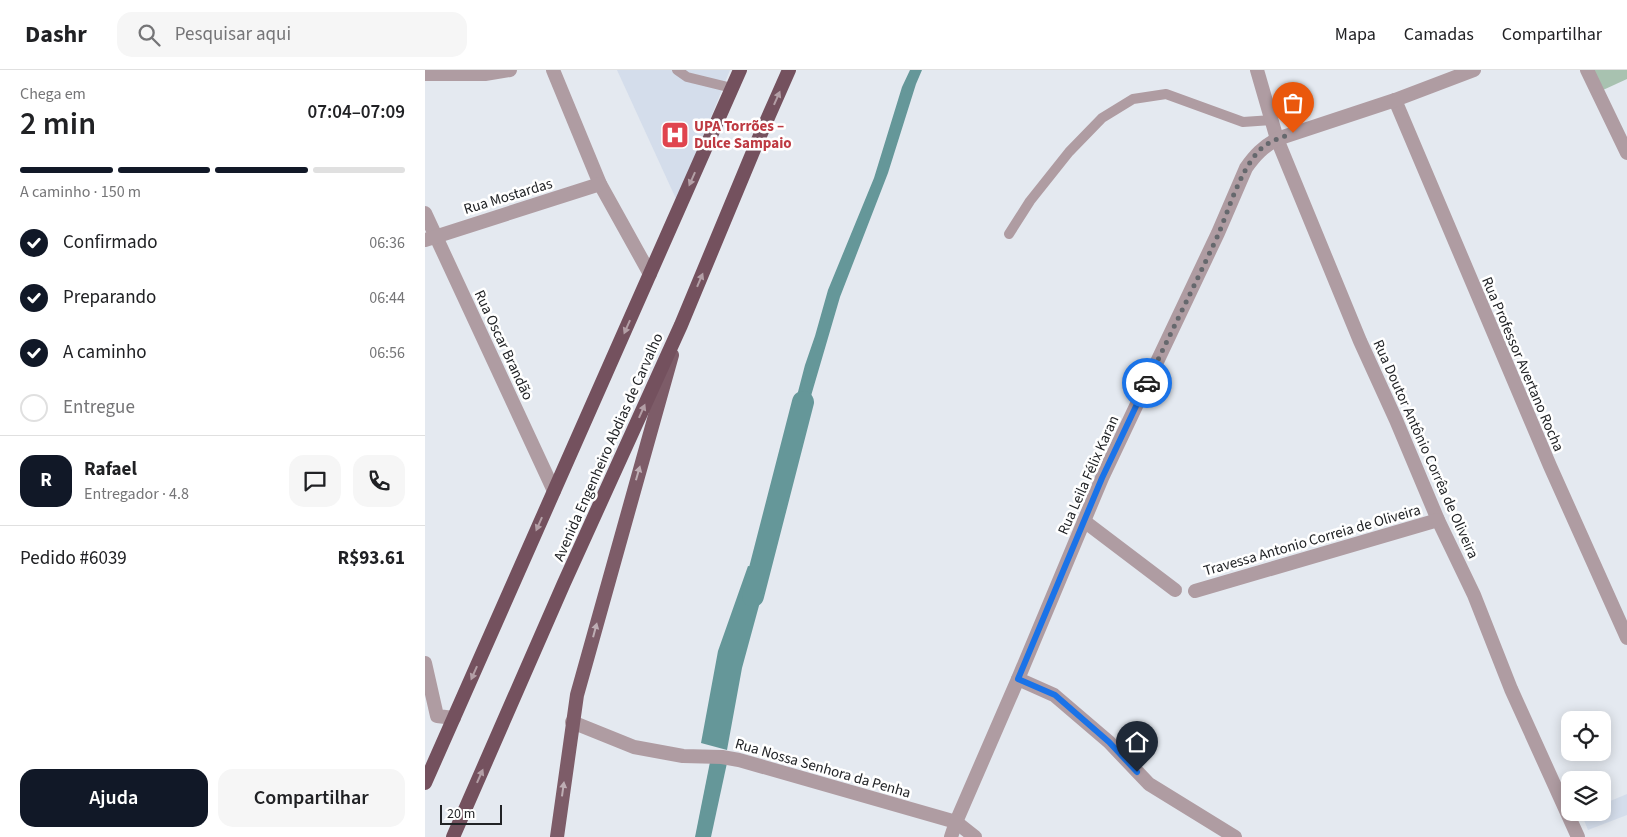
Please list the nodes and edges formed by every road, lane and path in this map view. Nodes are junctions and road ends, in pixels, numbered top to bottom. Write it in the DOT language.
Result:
graph roads {
  1 [pos="510,70"];
  2 [pos="553,70"];
  3 [pos="677,70"];
  4 [pos="740,70"];
  5 [pos="789,70"];
  6 [pos="1257,70"];
  7 [pos="1474,70"];
  8 [pos="1587,70"];
  9 [pos="425,74"];
  10 [pos="732,88"];
  11 [pos="1395,100"];
  12 [pos="1272,120"];
  13 [pos="1277,139"];
  14 [pos="1627,153"];
  15 [pos="600,184"];
  16 [pos="425,213"];
  17 [pos="1009,234"];
  18 [pos="430,238"];
  19 [pos="650,274"];
  20 [pos="681,325"];
  21 [pos="553,491"];
  22 [pos="1438,520"];
  23 [pos="1084,521"];
  24 [pos="1175,590"];
  25 [pos="1195,591"];
  26 [pos="1627,638"];
  27 [pos="425,663"];
  28 [pos="1018,679"];
  29 [pos="431,717"];
  30 [pos="454,718"];
  31 [pos="572,722"];
  32 [pos="425,783"];
  33 [pos="956,822"];
  34 [pos="453,837"];
  35 [pos="557,837"];
  36 [pos="951,837"];
  37 [pos="975,837"];
  38 [pos="1235,837"];
  39 [pos="1578,837"];
  1 -- 9 [label="street"];
  2 -- 15 [label="street"];
  3 -- 10 [label="lane"];
  4 -- 10 [label="highway, Avenida Engenheiro Abdias de Carvalho"];
  20 -- 5 [label="highway, Avenida Engenheiro Abdias de Carvalho, one-way"];
  6 -- 12 [label="street, Rua Doutor Antônio Corrêa de Oliveira"];
  7 -- 11 [label="street, Rua Leila Félix Karan"];
  8 -- 14 [label="street"];
  10 -- 19 [label="highway, Avenida Engenheiro Abdias de Carvalho, one-way"];
  11 -- 13 [label="street, Rua Leila Félix Karan"];
  11 -- 26 [label="street, Rua Professor Avertano Rocha"];
  12 -- 13 [label="street, Rua Doutor Antônio Corrêa de Oliveira"];
  12 -- 17 [label="lane"];
  13 -- 22 [label="street, Rua Doutor Antônio Corrêa de Oliveira"];
  13 -- 23 [label="street, Rua Leila Félix Karan"];
  15 -- 18 [label="street, Rua Mostardas"];
  15 -- 19 [label="street"];
  16 -- 18 [label="street, Rua Oscar Brandão"];
  18 -- 21 [label="street, Rua Oscar Brandão"];
  19 -- 21 [label="highway, Avenida Engenheiro Abdias de Carvalho, one-way"];
  31 -- 20 [label="main road, one-way"];
  34 -- 20 [label="highway, Avenida Engenheiro Abdias de Carvalho, one-way"];
  21 -- 30 [label="highway, Avenida Engenheiro Abdias de Carvalho, one-way"];
  22 -- 25 [label="street, Travessa Antonio Correia de Oliveira"];
  22 -- 39 [label="street, Rua Doutor Antônio Corrêa de Oliveira"];
  23 -- 24 [label="street"];
  23 -- 28 [label="street, Rua Leila Félix Karan"];
  27 -- 29 [label="street"];
  28 -- 33 [label="street, Rua Leila Félix Karan"];
  28 -- 38 [label="street"];
  29 -- 30 [label="street"];
  30 -- 32 [label="highway, Avenida Engenheiro Abdias de Carvalho"];
  31 -- 33 [label="street, Rua Nossa Senhora da Penha"];
  35 -- 31 [label="main road, one-way"];
  33 -- 36 [label="street, Rua Leila Félix Karan"];
  33 -- 37 [label="street, Rua Nossa Senhora da Penha"];
}
